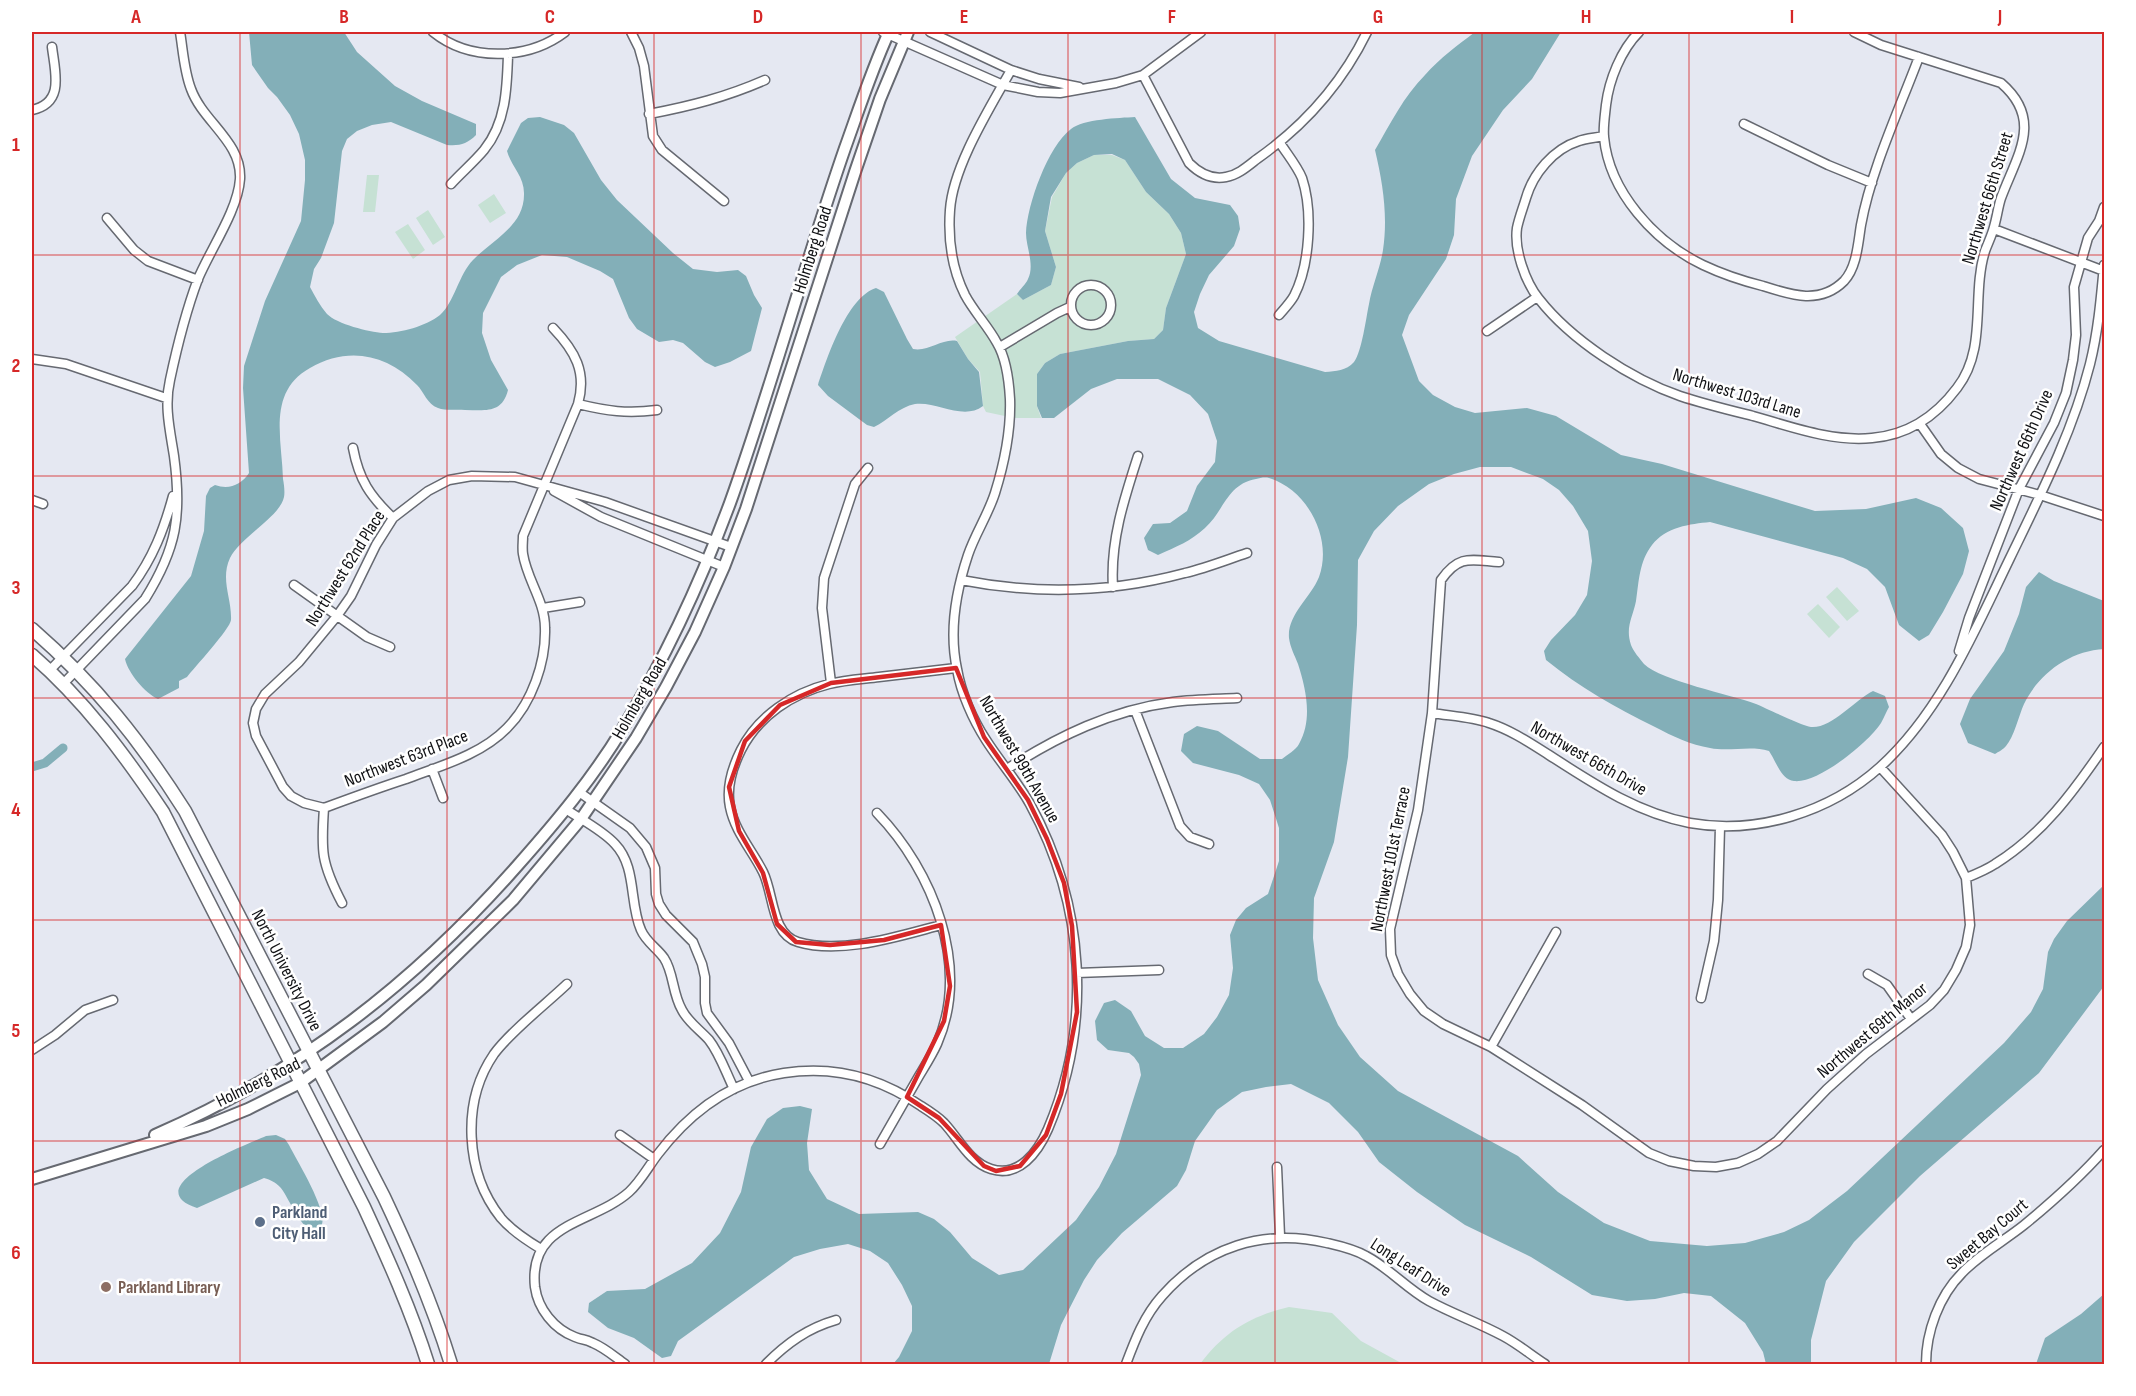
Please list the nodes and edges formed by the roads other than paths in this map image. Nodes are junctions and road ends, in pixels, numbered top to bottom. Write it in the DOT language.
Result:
graph roads {
  1 [pos="180,32"];
  2 [pos="433,32"];
  3 [pos="565,32"];
  4 [pos="631,32"];
  5 [pos="886,32"];
  6 [pos="930,32"];
  7 [pos="1201,32"];
  8 [pos="1367,32"];
  9 [pos="1640,32"];
  10 [pos="1854,32"];
  11 [pos="906,36"];
  12 [pos="52,47"];
  13 [pos="508,55"];
  14 [pos="1919,57"];
  15 [pos="1011,70"];
  16 [pos="1143,75"];
  17 [pos="765,80"];
  18 [pos="1003,85"];
  19 [pos="1088,88"];
  20 [pos="32,110"];
  21 [pos="649,114"];
  22 [pos="1744,124"];
  23 [pos="1604,136"];
  24 [pos="1280,143"];
  25 [pos="1872,183"];
  26 [pos="451,184"];
  27 [pos="724,201"];
  28 [pos="2104,207"];
  29 [pos="107,218"];
  30 [pos="1994,229"];
  31 [pos="2080,262"];
  32 [pos="2104,265"];
  33 [pos="2104,271"];
  34 [pos="198,280"];
  35 [pos="1537,297"];
  36 [pos="1070,308"];
  37 [pos="1280,315"];
  38 [pos="553,328"];
  39 [pos="1487,331"];
  40 [pos="1000,347"];
  41 [pos="32,359"];
  42 [pos="166,398"];
  43 [pos="578,404"];
  44 [pos="657,410"];
  45 [pos="1920,424"];
  46 [pos="353,448"];
  47 [pos="1138,456"];
  48 [pos="868,468"];
  49 [pos="543,484"];
  50 [pos="176,487"];
  51 [pos="2019,489"];
  52 [pos="2040,495"];
  53 [pos="32,500"];
  54 [pos="43,504"];
  55 [pos="2104,516"];
  56 [pos="393,518"];
  57 [pos="715,542"];
  58 [pos="731,548"];
  59 [pos="1247,553"];
  60 [pos="707,561"];
  61 [pos="1499,562"];
  62 [pos="724,567"];
  63 [pos="961,580"];
  64 [pos="294,585"];
  65 [pos="1113,587"];
  66 [pos="580,602"];
  67 [pos="543,608"];
  68 [pos="337,616"];
  69 [pos="32,630"];
  70 [pos="390,647"];
  71 [pos="32,655"];
  72 [pos="63,657"];
  73 [pos="956,668"];
  74 [pos="1953,669"];
  75 [pos="50,670"];
  76 [pos="78,671"];
  77 [pos="831,683"];
  78 [pos="63,684"];
  79 [pos="1237,698"];
  80 [pos="1135,710"];
  81 [pos="1432,713"];
  82 [pos="2104,747"];
  83 [pos="1880,766"];
  84 [pos="1007,769"];
  85 [pos="432,770"];
  86 [pos="579,792"];
  87 [pos="443,798"];
  88 [pos="593,803"];
  89 [pos="324,807"];
  90 [pos="567,810"];
  91 [pos="877,813"];
  92 [pos="581,819"];
  93 [pos="1720,827"];
  94 [pos="1209,844"];
  95 [pos="1966,878"];
  96 [pos="342,903"];
  97 [pos="941,925"];
  98 [pos="1556,932"];
  99 [pos="1159,970"];
  100 [pos="1077,973"];
  101 [pos="1868,974"];
  102 [pos="567,984"];
  103 [pos="1701,998"];
  104 [pos="113,1000"];
  105 [pos="1911,1019"];
  106 [pos="1491,1047"];
  107 [pos="32,1050"];
  108 [pos="309,1050"];
  109 [pos="291,1064"];
  110 [pos="319,1070"];
  111 [pos="748,1081"];
  112 [pos="300,1083"];
  113 [pos="734,1089"];
  114 [pos="907,1097"];
  115 [pos="620,1135"];
  116 [pos="880,1144"];
  117 [pos="2104,1150"];
  118 [pos="111,1154"];
  119 [pos="654,1159"];
  120 [pos="1277,1167"];
  121 [pos="1716,1167"];
  122 [pos="32,1179"];
  123 [pos="1280,1236"];
  124 [pos="541,1249"];
  125 [pos="836,1320"];
  126 [pos="623,1364"];
  127 [pos="428,1365"];
  128 [pos="451,1365"];
  129 [pos="766,1365"];
  130 [pos="1126,1365"];
  131 [pos="1545,1365"];
  132 [pos="1926,1365"];
  1 -- 34 [label="street"];
  2 -- 13 [label="street"];
  3 -- 13 [label="street"];
  4 -- 21 [label="street"];
  5 -- 11 [label="street"];
  5 -- 57 [label="street, Holmberg Road"];
  6 -- 15 [label="street"];
  7 -- 16 [label="street"];
  8 -- 24 [label="street"];
  9 -- 23 [label="street"];
  10 -- 14 [label="street"];
  11 -- 18 [label="street"];
  11 -- 58 [label="street, Holmberg Road"];
  12 -- 20 [label="street"];
  13 -- 26 [label="street"];
  14 -- 25 [label="street"];
  14 -- 30 [label="street, Northwest 66th Street"];
  15 -- 18 [label="street"];
  15 -- 19 [label="street"];
  16 -- 19 [label="street"];
  16 -- 24 [label="street"];
  17 -- 21 [label="street"];
  18 -- 19 [label="street"];
  18 -- 40 [label="street"];
  21 -- 27 [label="street"];
  22 -- 25 [label="street"];
  23 -- 25 [label="street"];
  23 -- 35 [label="street, Northwest 103rd Lane"];
  24 -- 37 [label="street"];
  28 -- 31 [label="street, Northwest 66th Drive"];
  29 -- 34 [label="street"];
  30 -- 31 [label="street"];
  30 -- 45 [label="street, Northwest 66th Street"];
  31 -- 33 [label="street"];
  31 -- 51 [label="street, Northwest 66th Drive"];
  32 -- 33 [label="street, Northwest 66th Drive"];
  33 -- 52 [label="street, Northwest 66th Drive"];
  34 -- 42 [label="street"];
  35 -- 39 [label="street"];
  35 -- 45 [label="street, Northwest 103rd Lane"];
  36 -- 36 [label="street"];
  36 -- 40 [label="street"];
  38 -- 43 [label="street"];
  40 -- 63 [label="street, Northwest 99th Avenue"];
  41 -- 42 [label="street"];
  42 -- 50 [label="street"];
  43 -- 44 [label="street"];
  43 -- 49 [label="street, Northwest 63rd Place"];
  45 -- 51 [label="street"];
  46 -- 56 [label="street"];
  47 -- 65 [label="street"];
  48 -- 77 [label="street"];
  49 -- 56 [label="street, Northwest 62nd Place"];
  49 -- 57 [label="street, Northwest 62nd Place"];
  49 -- 60 [label="street, Northwest 62nd Place"];
  49 -- 67 [label="street, Northwest 63rd Place"];
  50 -- 72 [label="street"];
  50 -- 76 [label="street"];
  51 -- 52 [label="street"];
  51 -- 74 [label="street, Northwest 66th Drive"];
  52 -- 55 [label="street"];
  52 -- 74 [label="street, Northwest 66th Drive"];
  53 -- 54 [label="street"];
  56 -- 68 [label="street, Northwest 62nd Place"];
  57 -- 58 [label="street, Northwest 62nd Place"];
  57 -- 60 [label="street, Holmberg Road"];
  58 -- 62 [label="street, Holmberg Road"];
  59 -- 65 [label="street"];
  60 -- 62 [label="street, Northwest 62nd Place"];
  60 -- 86 [label="street, Holmberg Road"];
  61 -- 81 [label="street, Northwest 101st Terrace"];
  62 -- 88 [label="street, Holmberg Road"];
  63 -- 65 [label="street"];
  63 -- 73 [label="street, Northwest 99th Avenue"];
  64 -- 68 [label="street"];
  66 -- 67 [label="street"];
  67 -- 85 [label="street, Northwest 63rd Place"];
  68 -- 70 [label="street"];
  68 -- 89 [label="street, Northwest 62nd Place"];
  69 -- 72 [label="main road, North University Drive"];
  71 -- 75 [label="main road"];
  72 -- 75 [label="street"];
  72 -- 76 [label="main road, North University Drive"];
  73 -- 77 [label="street"];
  73 -- 84 [label="street, Northwest 99th Avenue"];
  74 -- 83 [label="street, Northwest 66th Drive"];
  75 -- 78 [label="main road"];
  76 -- 78 [label="street"];
  76 -- 108 [label="main road, North University Drive"];
  77 -- 97 [label="street"];
  78 -- 109 [label="main road"];
  79 -- 80 [label="street"];
  80 -- 84 [label="street"];
  80 -- 94 [label="street"];
  81 -- 93 [label="street, Northwest 66th Drive"];
  81 -- 106 [label="street, Northwest 101st Terrace"];
  82 -- 95 [label="street"];
  83 -- 93 [label="street, Northwest 66th Drive"];
  83 -- 95 [label="street"];
  84 -- 100 [label="street, Northwest 99th Avenue"];
  85 -- 87 [label="street"];
  85 -- 89 [label="street, Northwest 63rd Place"];
  86 -- 88 [label="street"];
  86 -- 90 [label="street, Holmberg Road"];
  88 -- 92 [label="street, Holmberg Road"];
  88 -- 111 [label="street"];
  89 -- 96 [label="street"];
  90 -- 92 [label="street"];
  90 -- 108 [label="street, Holmberg Road"];
  91 -- 97 [label="street"];
  92 -- 110 [label="street, Holmberg Road"];
  92 -- 113 [label="street"];
  93 -- 103 [label="street"];
  95 -- 105 [label="street, Northwest 69th Manor"];
  97 -- 114 [label="street"];
  98 -- 106 [label="street"];
  99 -- 100 [label="street"];
  100 -- 114 [label="street, Northwest 99th Avenue"];
  101 -- 105 [label="street"];
  102 -- 124 [label="street"];
  104 -- 107 [label="street"];
  105 -- 121 [label="street, Northwest 69th Manor"];
  106 -- 121 [label="street, Northwest 101st Terrace"];
  108 -- 109 [label="street, Holmberg Road"];
  108 -- 110 [label="main road, North University Drive"];
  109 -- 112 [label="main road"];
  109 -- 118 [label="street, Holmberg Road"];
  110 -- 112 [label="street, Holmberg Road"];
  110 -- 128 [label="main road, North University Drive"];
  111 -- 113 [label="street"];
  111 -- 114 [label="street"];
  112 -- 118 [label="street, Holmberg Road"];
  112 -- 127 [label="main road"];
  113 -- 119 [label="street"];
  114 -- 116 [label="street"];
  115 -- 119 [label="street"];
  117 -- 132 [label="street, Sweet Bay Court"];
  118 -- 122 [label="street, Holmberg Road"];
  119 -- 124 [label="street"];
  120 -- 123 [label="street"];
  123 -- 130 [label="street, Long Leaf Drive"];
  123 -- 131 [label="street, Long Leaf Drive"];
  124 -- 126 [label="street"];
  125 -- 129 [label="street"];
}
